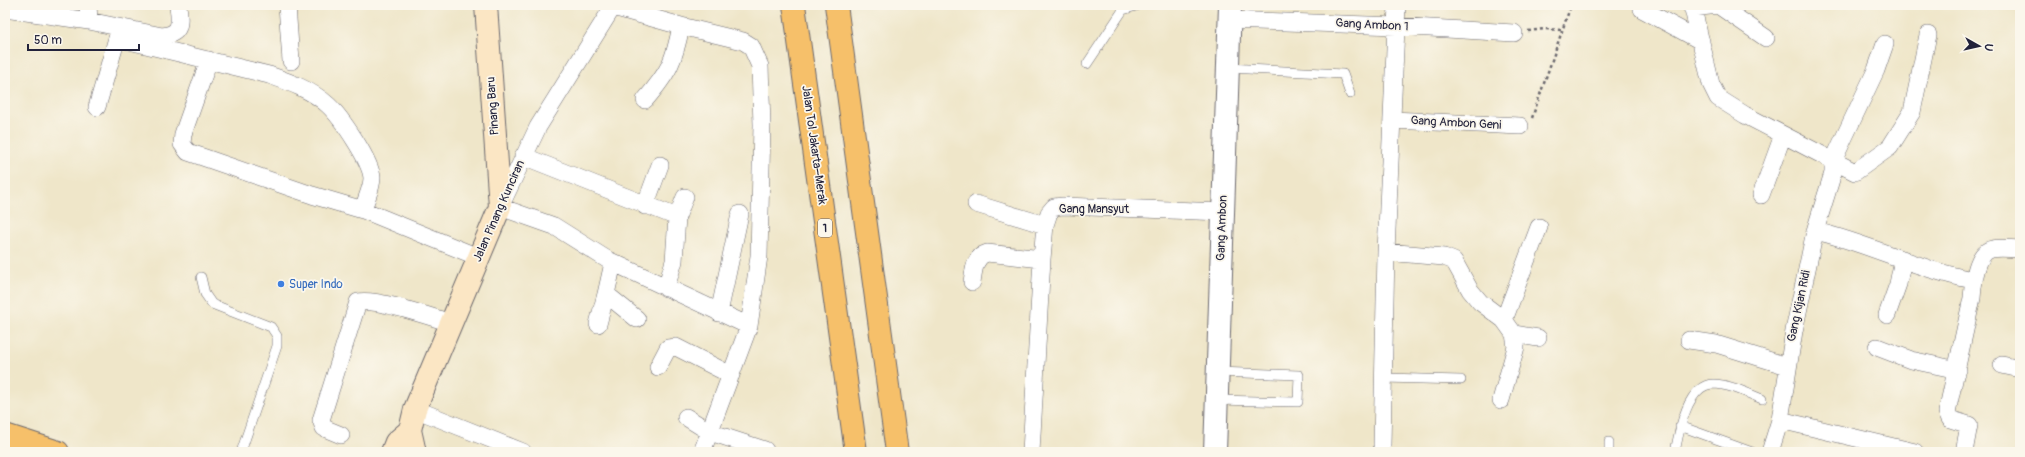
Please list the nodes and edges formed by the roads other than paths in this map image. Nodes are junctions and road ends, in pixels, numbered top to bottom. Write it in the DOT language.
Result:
graph roads {
  1 [pos="178,5"];
  2 [pos="287,5"];
  3 [pos="486,5"];
  4 [pos="794,5"];
  5 [pos="836,5"];
  6 [pos="1139,5"];
  7 [pos="1397,5"];
  8 [pos="614,6"];
  9 [pos="1692,6"];
  10 [pos="5,9"];
  11 [pos="1642,10"];
  12 [pos="88,13"];
  13 [pos="1230,13"];
  14 [pos="680,26"];
  15 [pos="1396,26"];
  16 [pos="1514,33"];
  17 [pos="1928,35"];
  18 [pos="1766,38"];
  19 [pos="1701,41"];
  20 [pos="1885,44"];
  21 [pos="209,60"];
  22 [pos="291,61"];
  23 [pos="1088,64"];
  24 [pos="1228,68"];
  25 [pos="1350,94"];
  26 [pos="645,100"];
  27 [pos="98,107"];
  28 [pos="1392,120"];
  29 [pos="1520,126"];
  30 [pos="1783,135"];
  31 [pos="523,156"];
  32 [pos="1833,161"];
  33 [pos="660,165"];
  34 [pos="1760,195"];
  35 [pos="685,198"];
  36 [pos="976,204"];
  37 [pos="645,206"];
  38 [pos="500,207"];
  39 [pos="363,210"];
  40 [pos="1222,212"];
  41 [pos="740,214"];
  42 [pos="677,217"];
  43 [pos="1045,226"];
  44 [pos="1539,227"];
  45 [pos="1815,231"];
  46 [pos="2020,249"];
  47 [pos="1386,252"];
  48 [pos="478,257"];
  49 [pos="1042,259"];
  50 [pos="1903,259"];
  51 [pos="613,263"];
  52 [pos="202,277"];
  53 [pos="1973,280"];
  54 [pos="972,282"];
  55 [pos="666,288"];
  56 [pos="606,294"];
  57 [pos="719,313"];
  58 [pos="1887,315"];
  59 [pos="637,319"];
  60 [pos="1504,320"];
  61 [pos="451,323"];
  62 [pos="598,324"];
  63 [pos="748,326"];
  64 [pos="1514,334"];
  65 [pos="1538,338"];
  66 [pos="1689,340"];
  67 [pos="1877,347"];
  68 [pos="2002,365"];
  69 [pos="1788,366"];
  70 [pos="658,367"];
  71 [pos="2020,368"];
  72 [pos="1958,370"];
  73 [pos="1218,372"];
  74 [pos="731,375"];
  75 [pos="1384,378"];
  76 [pos="1461,380"];
  77 [pos="1762,399"];
  78 [pos="1217,400"];
  79 [pos="1501,400"];
  80 [pos="686,417"];
  81 [pos="412,420"];
  82 [pos="1780,420"];
  83 [pos="1680,426"];
  84 [pos="710,432"];
  85 [pos="5,435"];
  86 [pos="341,435"];
  87 [pos="1609,442"];
  88 [pos="1382,445"];
  89 [pos="765,450"];
  90 [pos="58,452"];
  91 [pos="241,452"];
  92 [pos="392,452"];
  93 [pos="412,452"];
  94 [pos="523,452"];
  95 [pos="702,452"];
  96 [pos="856,452"];
  97 [pos="897,452"];
  98 [pos="1031,452"];
  99 [pos="1215,452"];
  100 [pos="1609,452"];
  101 [pos="1675,452"];
  102 [pos="1752,452"];
  103 [pos="1770,452"];
  104 [pos="1915,452"];
  105 [pos="1964,452"];
  1 -- 12 [label="street"];
  2 -- 22 [label="street"];
  3 -- 38 [label="main road, Pinang Baru"];
  4 -- 96 [label="main road, Jalan Tol Jakarta–Merak / 1"];
  5 -- 97 [label="main road"];
  6 -- 23 [label="lane"];
  7 -- 15 [label="street"];
  8 -- 14 [label="street"];
  8 -- 31 [label="street, Jalan Pinang Kunciran"];
  9 -- 18 [label="street"];
  9 -- 19 [label="street"];
  10 -- 12 [label="street"];
  11 -- 19 [label="street"];
  13 -- 15 [label="street, Gang Ambon 1"];
  13 -- 24 [label="street, Gang Ambon"];
  14 -- 26 [label="street"];
  14 -- 63 [label="street"];
  15 -- 16 [label="street, Gang Ambon 1"];
  15 -- 28 [label="street"];
  17 -- 32 [label="street"];
  19 -- 30 [label="street"];
  20 -- 32 [label="street, Gang Kijan Ridi"];
  21 -- 27 [label="street"];
  21 -- 39 [label="street"];
  21 -- 39 [label="street"];
  24 -- 25 [label="lane"];
  24 -- 40 [label="street, Gang Ambon"];
  28 -- 29 [label="street, Gang Ambon Geni"];
  28 -- 47 [label="street"];
  30 -- 32 [label="street"];
  30 -- 34 [label="street"];
  31 -- 37 [label="street"];
  31 -- 38 [label="street, Jalan Pinang Kunciran"];
  32 -- 45 [label="street, Gang Kijan Ridi"];
  33 -- 37 [label="street"];
  35 -- 42 [label="street"];
  36 -- 43 [label="street"];
  37 -- 42 [label="street"];
  38 -- 48 [label="main road, Jalan Pinang Kunciran"];
  38 -- 51 [label="street"];
  39 -- 48 [label="street"];
  40 -- 43 [label="street, Gang Mansyut"];
  40 -- 73 [label="street, Gang Ambon"];
  41 -- 57 [label="street"];
  42 -- 55 [label="street"];
  43 -- 49 [label="street, Gang Mansyut"];
  44 -- 60 [label="street"];
  45 -- 50 [label="street"];
  45 -- 69 [label="street, Gang Kijan Ridi"];
  46 -- 53 [label="street"];
  47 -- 60 [label="street"];
  47 -- 75 [label="street"];
  48 -- 61 [label="main road, Jalan Pinang Kunciran"];
  49 -- 54 [label="street"];
  49 -- 98 [label="street, Gang Mansyut"];
  50 -- 53 [label="street"];
  50 -- 58 [label="street"];
  51 -- 55 [label="street"];
  51 -- 56 [label="street"];
  52 -- 91 [label="lane"];
  53 -- 72 [label="street"];
  55 -- 57 [label="street"];
  56 -- 59 [label="street"];
  56 -- 62 [label="street"];
  57 -- 63 [label="street"];
  60 -- 64 [label="street"];
  61 -- 81 [label="main road, Jalan Pinang Kunciran"];
  61 -- 86 [label="street"];
  63 -- 74 [label="street"];
  64 -- 65 [label="street"];
  64 -- 79 [label="street"];
  66 -- 69 [label="street"];
  67 -- 72 [label="street"];
  68 -- 71 [label="street"];
  69 -- 82 [label="street, Gang Kijan Ridi"];
  70 -- 74 [label="street"];
  72 -- 105 [label="street"];
  73 -- 78 [label="street, Gang Ambon"];
  73 -- 78 [label="lane"];
  74 -- 84 [label="street"];
  75 -- 76 [label="lane"];
  75 -- 88 [label="street"];
  77 -- 83 [label="lane"];
  78 -- 99 [label="street, Gang Ambon"];
  80 -- 84 [label="street"];
  81 -- 92 [label="main road, Jalan Pinang Kunciran"];
  81 -- 93 [label="main road"];
  81 -- 94 [label="street"];
  82 -- 103 [label="street, Gang Kijan Ridi"];
  82 -- 104 [label="street"];
  83 -- 101 [label="lane"];
  83 -- 102 [label="lane"];
  84 -- 89 [label="street"];
  84 -- 95 [label="street"];
  85 -- 90 [label="main road"];
  87 -- 100 [label="lane"];
}
